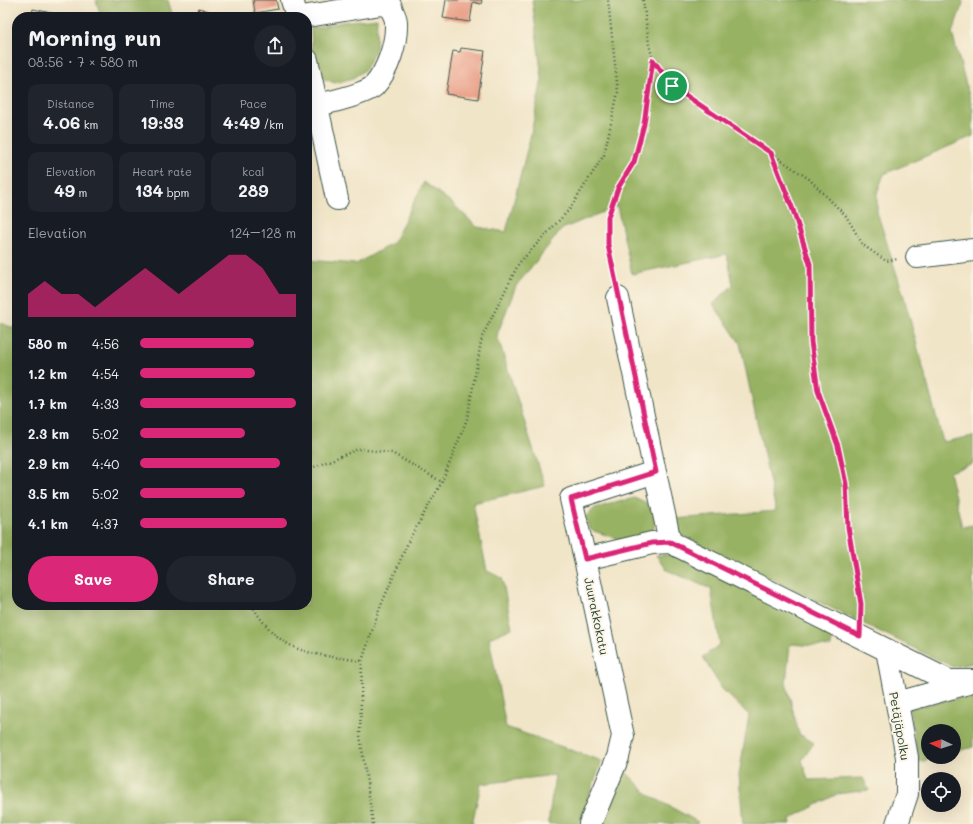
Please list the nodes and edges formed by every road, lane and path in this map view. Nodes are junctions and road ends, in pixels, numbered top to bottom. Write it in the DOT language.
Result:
graph roads {
  1 [pos="292,0"];
  2 [pos="608,0"];
  3 [pos="643,0"];
  4 [pos="296,12"];
  5 [pos="312,15"];
  6 [pos="653,60"];
  7 [pos="312,80"];
  8 [pos="318,105"];
  9 [pos="771,153"];
  10 [pos="337,199"];
  11 [pos="973,250"];
  12 [pos="917,258"];
  13 [pos="618,298"];
  14 [pos="312,468"];
  15 [pos="656,472"];
  16 [pos="442,482"];
  17 [pos="670,542"];
  18 [pos="585,559"];
  19 [pos="255,610"];
  20 [pos="860,636"];
  21 [pos="887,650"];
  22 [pos="362,661"];
  23 [pos="973,682"];
  24 [pos="897,703"];
  25 [pos="373,824"];
  26 [pos="590,824"];
  27 [pos="897,824"];
  1 -- 4 [label="street"];
  2 -- 16 [label="path"];
  3 -- 6 [label="path"];
  5 -- 8 [label="street"];
  6 -- 9 [label="path"];
  6 -- 13 [label="path"];
  7 -- 8 [label="street"];
  8 -- 10 [label="street"];
  9 -- 12 [label="path"];
  9 -- 20 [label="path"];
  11 -- 12 [label="street"];
  13 -- 15 [label="street"];
  14 -- 16 [label="path"];
  15 -- 17 [label="street"];
  15 -- 18 [label="street, Juurakkokatu"];
  16 -- 22 [label="path"];
  17 -- 18 [label="street"];
  17 -- 20 [label="street"];
  18 -- 26 [label="street, Juurakkokatu"];
  19 -- 22 [label="path"];
  20 -- 21 [label="street"];
  21 -- 23 [label="street"];
  21 -- 24 [label="street, Petäjäpolku"];
  22 -- 25 [label="path"];
  23 -- 24 [label="street"];
  24 -- 27 [label="street, Petäjäpolku"];
}
